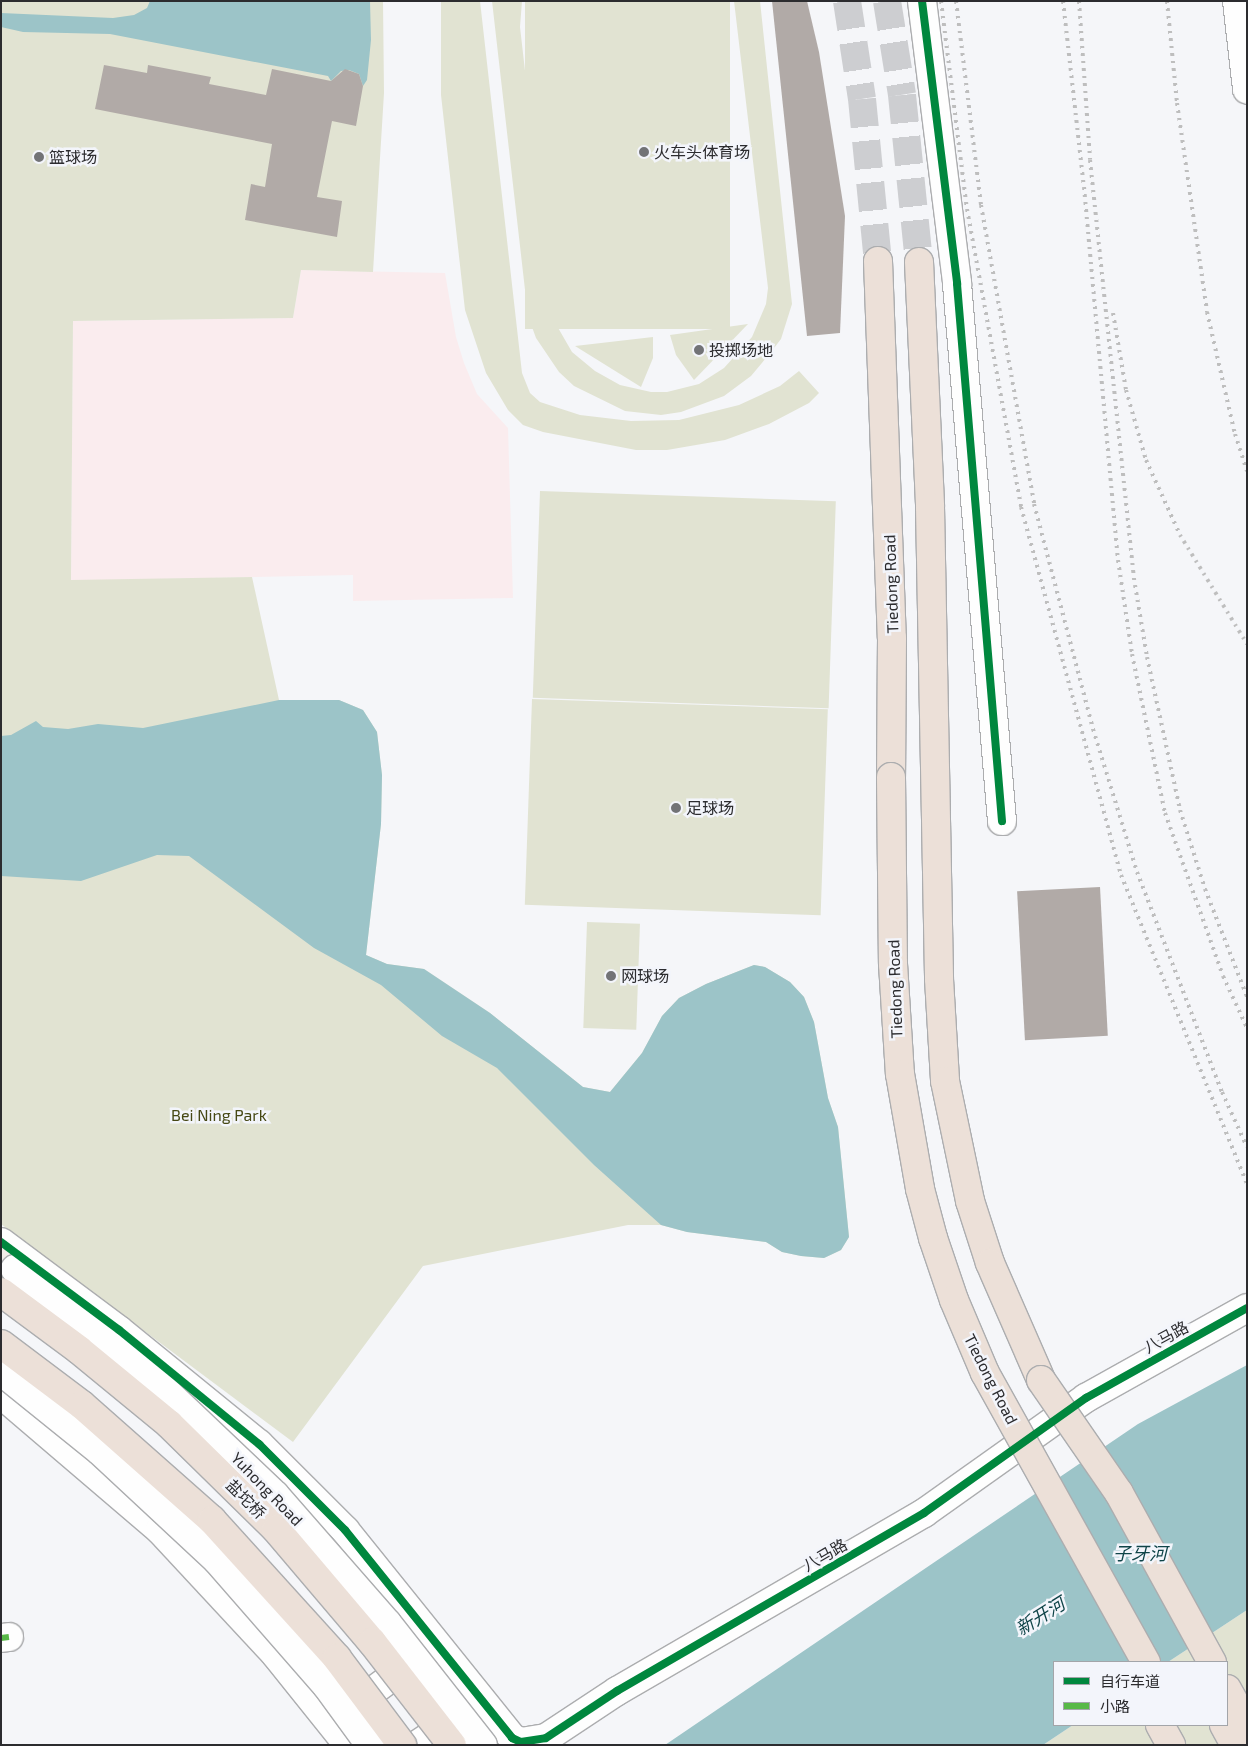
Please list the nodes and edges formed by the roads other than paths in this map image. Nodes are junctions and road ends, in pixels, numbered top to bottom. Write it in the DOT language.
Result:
graph roads {
  1 [pos="922,1"];
  2 [pos="1237,1"];
  3 [pos="1247,89"];
  4 [pos="878,261"];
  5 [pos="919,262"];
  6 [pos="1002,821"];
  7 [pos="1,1242"];
  8 [pos="8,1263"];
  9 [pos="1,1292"];
  10 [pos="1247,1308"];
  11 [pos="1,1344"];
  12 [pos="1,1371"];
  13 [pos="985,1372"];
  14 [pos="1041,1380"];
  15 [pos="1,1394"];
  16 [pos="438,1642"];
  17 [pos="1125,1661"];
  18 [pos="1145,1661"];
  19 [pos="1189,1661"];
  20 [pos="1211,1661"];
  21 [pos="1228,1691"];
  22 [pos="483,1701"];
  23 [pos="331,1722"];
  24 [pos="1247,1725"];
  25 [pos="1161,1726"];
  26 [pos="1181,1726"];
  27 [pos="1225,1726"];
  28 [pos="348,1745"];
  29 [pos="370,1745"];
  30 [pos="402,1745"];
  31 [pos="417,1745"];
  32 [pos="452,1745"];
  33 [pos="483,1745"];
  34 [pos="1171,1745"];
  35 [pos="1191,1745"];
  36 [pos="1235,1745"];
  1 -- 6 [label="street"];
  2 -- 3 [label="street"];
  4 -- 13 [label="highway, Tiedong Road, bridge"];
  5 -- 14 [label="highway"];
  7 -- 16 [label="street, 八马路"];
  8 -- 33 [label="street, Yuhong Road, bridge"];
  9 -- 32 [label="highway, 盐坨桥, bridge"];
  10 -- 22 [label="street, 八马路"];
  11 -- 30 [label="highway, bridge"];
  12 -- 29 [label="street, bridge"];
  13 -- 17 [label="highway, bridge"];
  13 -- 18 [label="highway, Tiedong Road, bridge"];
  14 -- 19 [label="highway, bridge"];
  14 -- 20 [label="highway, bridge"];
  15 -- 23 [label="street"];
  16 -- 22 [label="street, 八马路"];
  16 -- 23 [label="street"];
  21 -- 24 [label="highway"];
  22 -- 31 [label="street"];
  23 -- 28 [label="street"];
  25 -- 34 [label="highway"];
  26 -- 35 [label="highway"];
  27 -- 36 [label="highway"];
}
